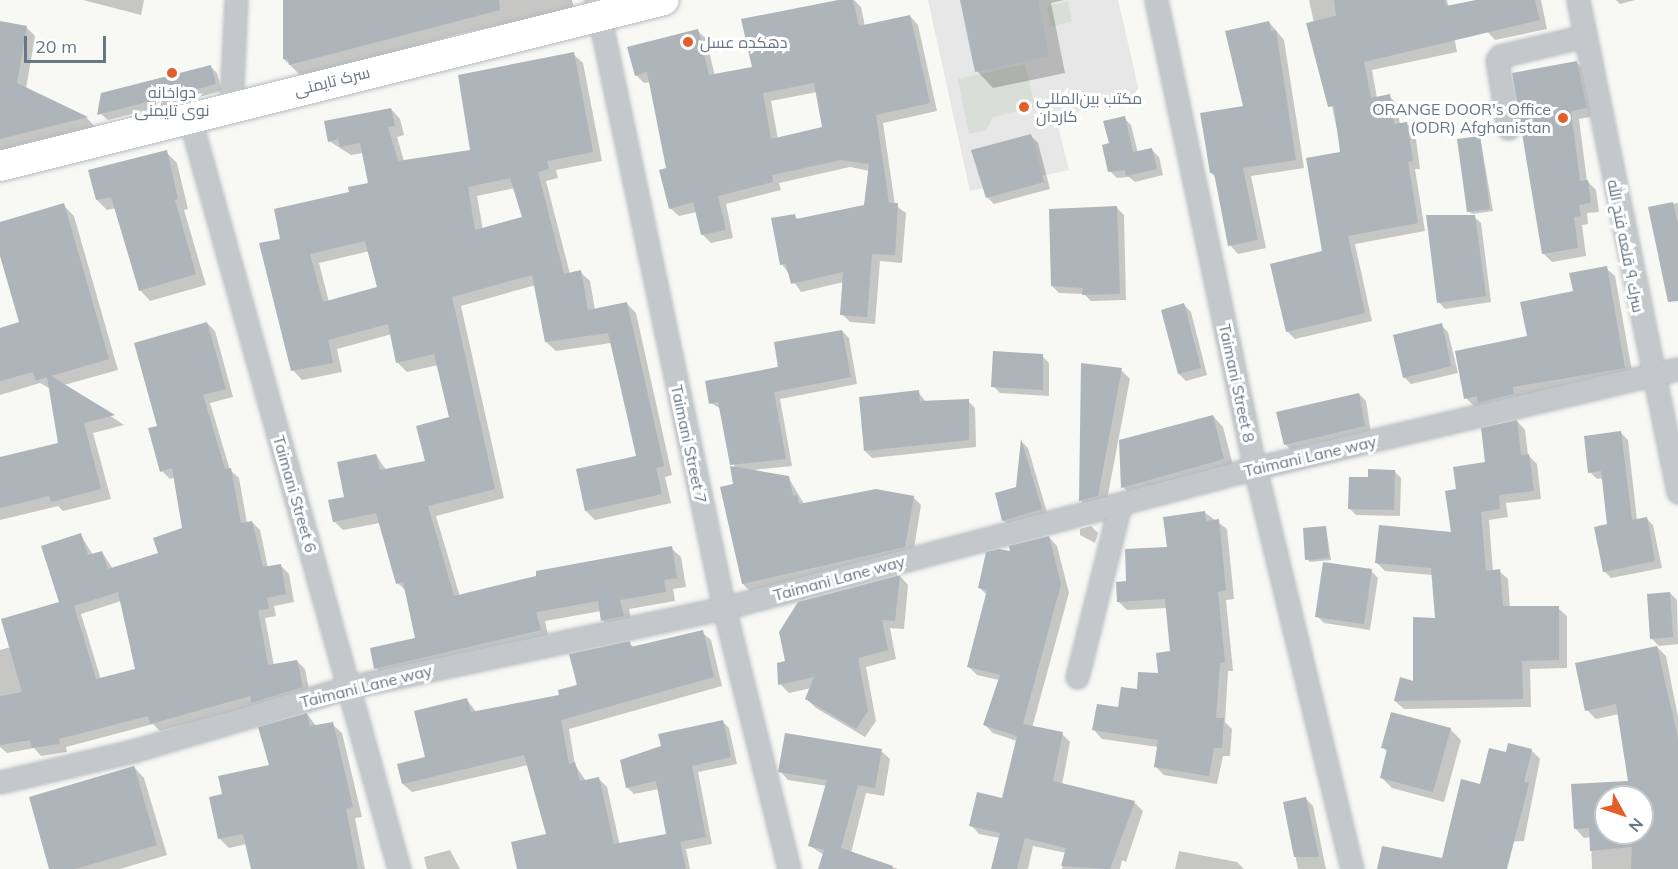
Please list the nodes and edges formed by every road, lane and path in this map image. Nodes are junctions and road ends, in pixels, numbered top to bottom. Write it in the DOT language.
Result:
graph roads {
  1 [pos="236,0"];
  2 [pos="664,0"];
  3 [pos="1156,0"];
  4 [pos="1578,0"];
  5 [pos="598,8"];
  6 [pos="1585,36"];
  7 [pos="231,105"];
  8 [pos="190,119"];
  9 [pos="1508,128"];
  10 [pos="0,166"];
  11 [pos="1678,369"];
  12 [pos="1652,376"];
  13 [pos="1255,468"];
  14 [pos="1678,492"];
  15 [pos="1120,504"];
  16 [pos="724,608"];
  17 [pos="1077,677"];
  18 [pos="348,687"];
  19 [pos="0,782"];
  20 [pos="399,869"];
  21 [pos="789,869"];
  22 [pos="1352,869"];
  1 -- 7 [label="street"];
  2 -- 5 [label="main road, سرک تایمنی"];
  3 -- 13 [label="street, Taimani Street 8"];
  4 -- 6 [label="street, سرك ٩ قلعه فتح الله"];
  5 -- 7 [label="main road, سرک تایمنی"];
  5 -- 16 [label="street, Taimani Street 7"];
  6 -- 9 [label="street"];
  6 -- 12 [label="street, سرك ٩ قلعه فتح الله"];
  7 -- 8 [label="main road, سرک تایمنی"];
  8 -- 10 [label="main road, سرک تایمنی"];
  8 -- 18 [label="street, Taimani Street 6"];
  11 -- 12 [label="street, Taimani Lane way"];
  12 -- 13 [label="street, Taimani Lane way"];
  12 -- 14 [label="street, سرك ٩ قلعه فتح الله"];
  13 -- 15 [label="street, Taimani Lane way"];
  13 -- 22 [label="street, Taimani Street 8"];
  15 -- 16 [label="street, Taimani Lane way"];
  15 -- 17 [label="street"];
  16 -- 18 [label="street, Taimani Lane way"];
  16 -- 21 [label="street, Taimani Street 7"];
  18 -- 19 [label="street, Taimani Lane way"];
  18 -- 20 [label="street, Taimani Street 6"];
}
